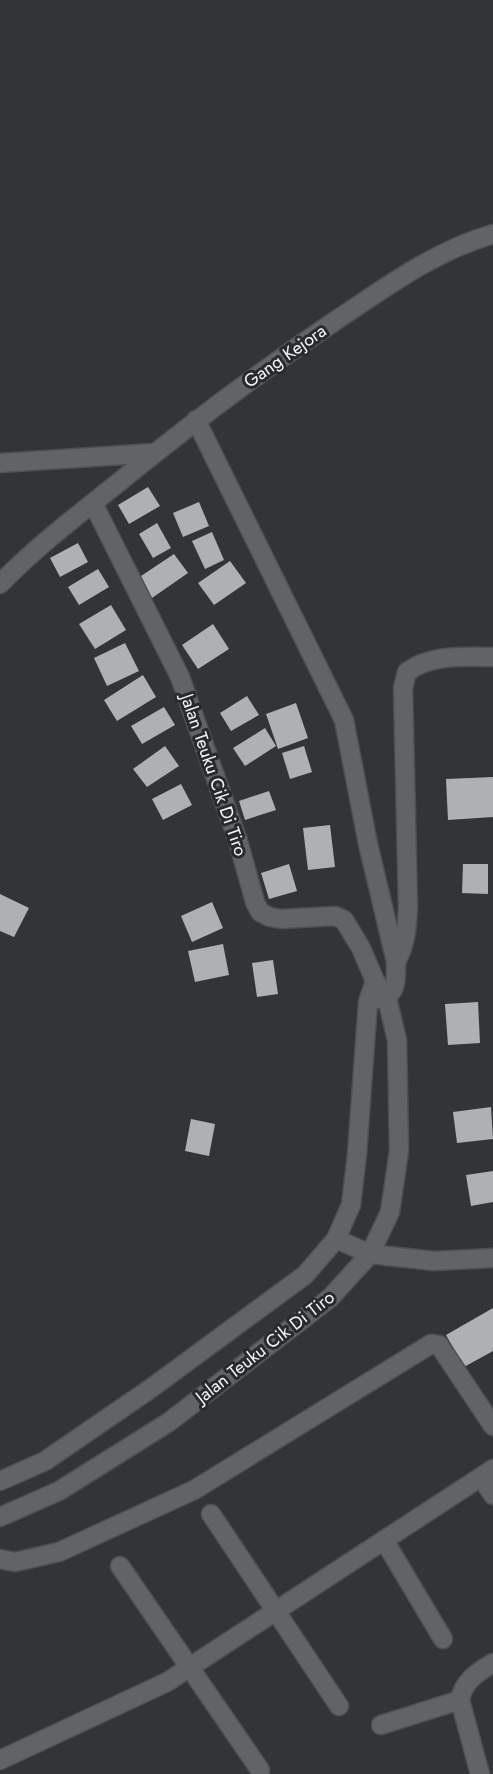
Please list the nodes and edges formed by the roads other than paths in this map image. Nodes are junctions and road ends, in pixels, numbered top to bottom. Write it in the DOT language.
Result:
graph roads {
  1 [pos="493,234"];
  2 [pos="196,420"];
  3 [pos="154,453"];
  4 [pos="0,463"];
  5 [pos="93,503"];
  6 [pos="0,584"];
  7 [pos="493,657"];
  8 [pos="396,962"];
  9 [pos="375,981"];
  10 [pos="387,998"];
  11 [pos="368,1002"];
  12 [pos="336,1239"];
  13 [pos="370,1254"];
  14 [pos="493,1258"];
  15 [pos="493,1426"];
  16 [pos="487,1473"];
  17 [pos="0,1481"];
  18 [pos="493,1495"];
  19 [pos="211,1514"];
  20 [pos="0,1517"];
  21 [pos="384,1540"];
  22 [pos="0,1559"];
  23 [pos="120,1566"];
  24 [pos="277,1610"];
  25 [pos="443,1639"];
  26 [pos="493,1663"];
  27 [pos="188,1668"];
  28 [pos="460,1700"];
  29 [pos="339,1706"];
  30 [pos="381,1725"];
  31 [pos="0,1760"];
  32 [pos="260,1770"];
  33 [pos="480,1774"];
  1 -- 2 [label="street, Gang Kejora"];
  2 -- 3 [label="street, Gang Kejora"];
  2 -- 8 [label="street"];
  3 -- 4 [label="street"];
  3 -- 5 [label="street, Gang Kejora"];
  5 -- 6 [label="street, Gang Kejora"];
  5 -- 9 [label="street, Jalan Teuku Cik Di Tiro"];
  7 -- 8 [label="street"];
  8 -- 10 [label="street"];
  9 -- 10 [label="street, Jalan Teuku Cik Di Tiro"];
  9 -- 11 [label="street, Jalan Teuku Cik Di Tiro"];
  10 -- 11 [label="street"];
  10 -- 13 [label="street, Jalan Teuku Cik Di Tiro"];
  11 -- 12 [label="street, Jalan Teuku Cik Di Tiro"];
  12 -- 13 [label="street"];
  12 -- 17 [label="street, Jalan Teuku Cik Di Tiro"];
  13 -- 14 [label="street"];
  13 -- 20 [label="street, Jalan Teuku Cik Di Tiro"];
  15 -- 22 [label="street"];
  16 -- 18 [label="street"];
  16 -- 21 [label="street"];
  19 -- 24 [label="street"];
  21 -- 24 [label="street"];
  21 -- 25 [label="street"];
  23 -- 27 [label="street"];
  24 -- 27 [label="street"];
  24 -- 29 [label="street"];
  26 -- 28 [label="street"];
  27 -- 31 [label="street"];
  27 -- 32 [label="street"];
  28 -- 30 [label="street"];
  28 -- 33 [label="street"];
}
